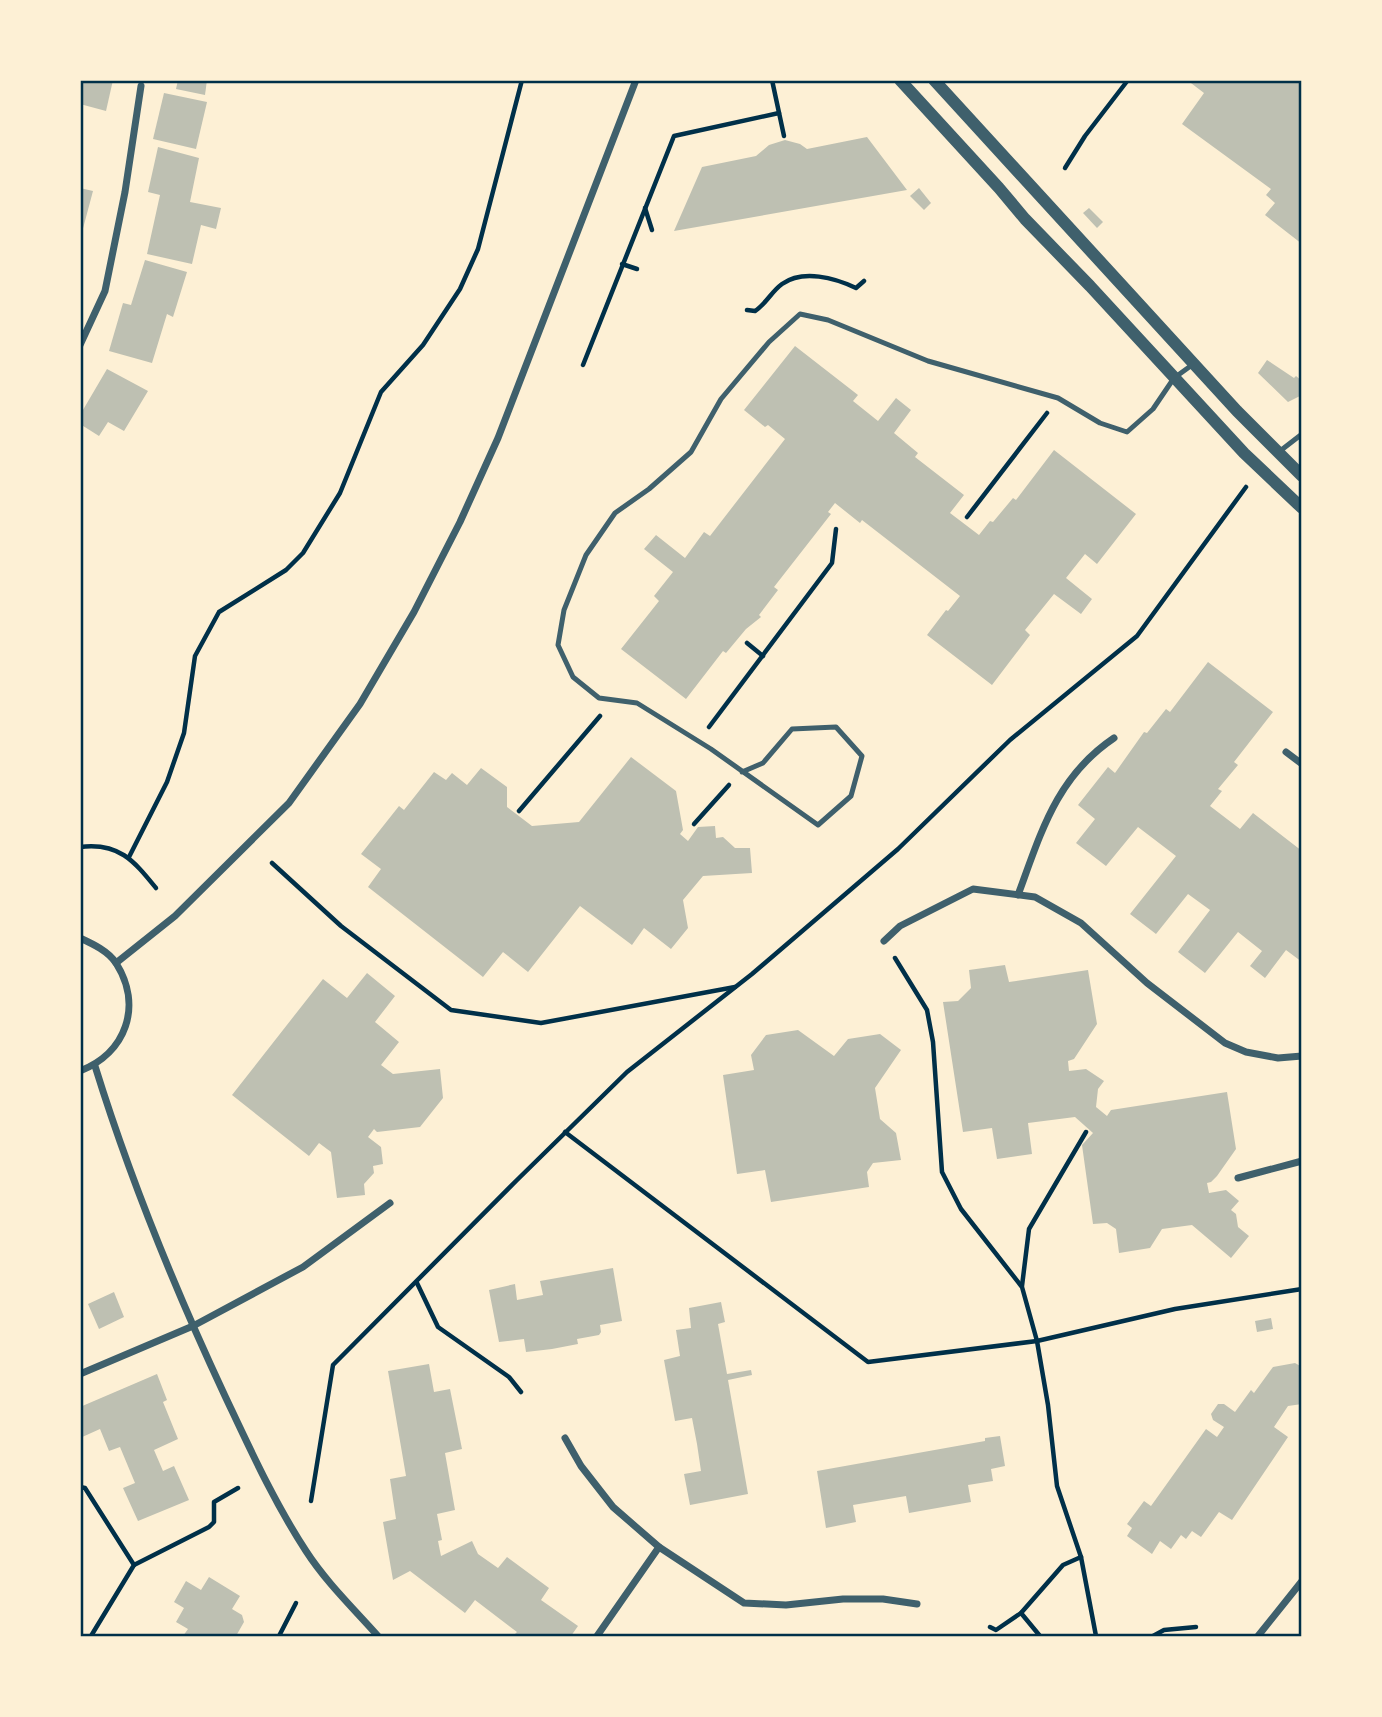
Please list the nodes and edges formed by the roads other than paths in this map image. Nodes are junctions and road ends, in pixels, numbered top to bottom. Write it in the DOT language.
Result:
graph roads {
  1 [pos="636,80"];
  2 [pos="900,80"];
  3 [pos="934,80"];
  4 [pos="141,86"];
  5 [pos="80,345"];
  6 [pos="1194,364"];
  7 [pos="1174,378"];
  8 [pos="1301,434"];
  9 [pos="1277,453"];
  10 [pos="1301,476"];
  11 [pos="1301,508"];
  12 [pos="1114,738"];
  13 [pos="1286,752"];
  14 [pos="1301,764"];
  15 [pos="742,772"];
  16 [pos="1018,895"];
  17 [pos="80,938"];
  18 [pos="884,940"];
  19 [pos="116,963"];
  20 [pos="1301,1056"];
  21 [pos="95,1066"];
  22 [pos="80,1071"];
  23 [pos="1301,1161"];
  24 [pos="1238,1178"];
  25 [pos="390,1203"];
  26 [pos="193,1326"];
  27 [pos="80,1374"];
  28 [pos="565,1438"];
  29 [pos="659,1548"];
  30 [pos="1301,1581"];
  31 [pos="916,1604"];
  32 [pos="378,1636"];
  33 [pos="597,1636"];
  34 [pos="1258,1636"];
  1 -- 19 [label="street"];
  2 -- 7 [label="street"];
  3 -- 6 [label="street"];
  4 -- 5 [label="street"];
  6 -- 7 [label="lane"];
  6 -- 9 [label="street"];
  7 -- 11 [label="street"];
  7 -- 15 [label="lane"];
  8 -- 9 [label="lane"];
  9 -- 10 [label="street"];
  12 -- 16 [label="street"];
  13 -- 14 [label="street"];
  15 -- 15 [label="lane"];
  16 -- 18 [label="street"];
  16 -- 20 [label="street"];
  17 -- 19 [label="street"];
  19 -- 21 [label="street"];
  21 -- 22 [label="street"];
  21 -- 26 [label="street"];
  23 -- 24 [label="street"];
  25 -- 26 [label="street"];
  26 -- 27 [label="street"];
  26 -- 32 [label="street"];
  28 -- 29 [label="street"];
  29 -- 31 [label="street"];
  29 -- 33 [label="street"];
  30 -- 34 [label="street"];
}
